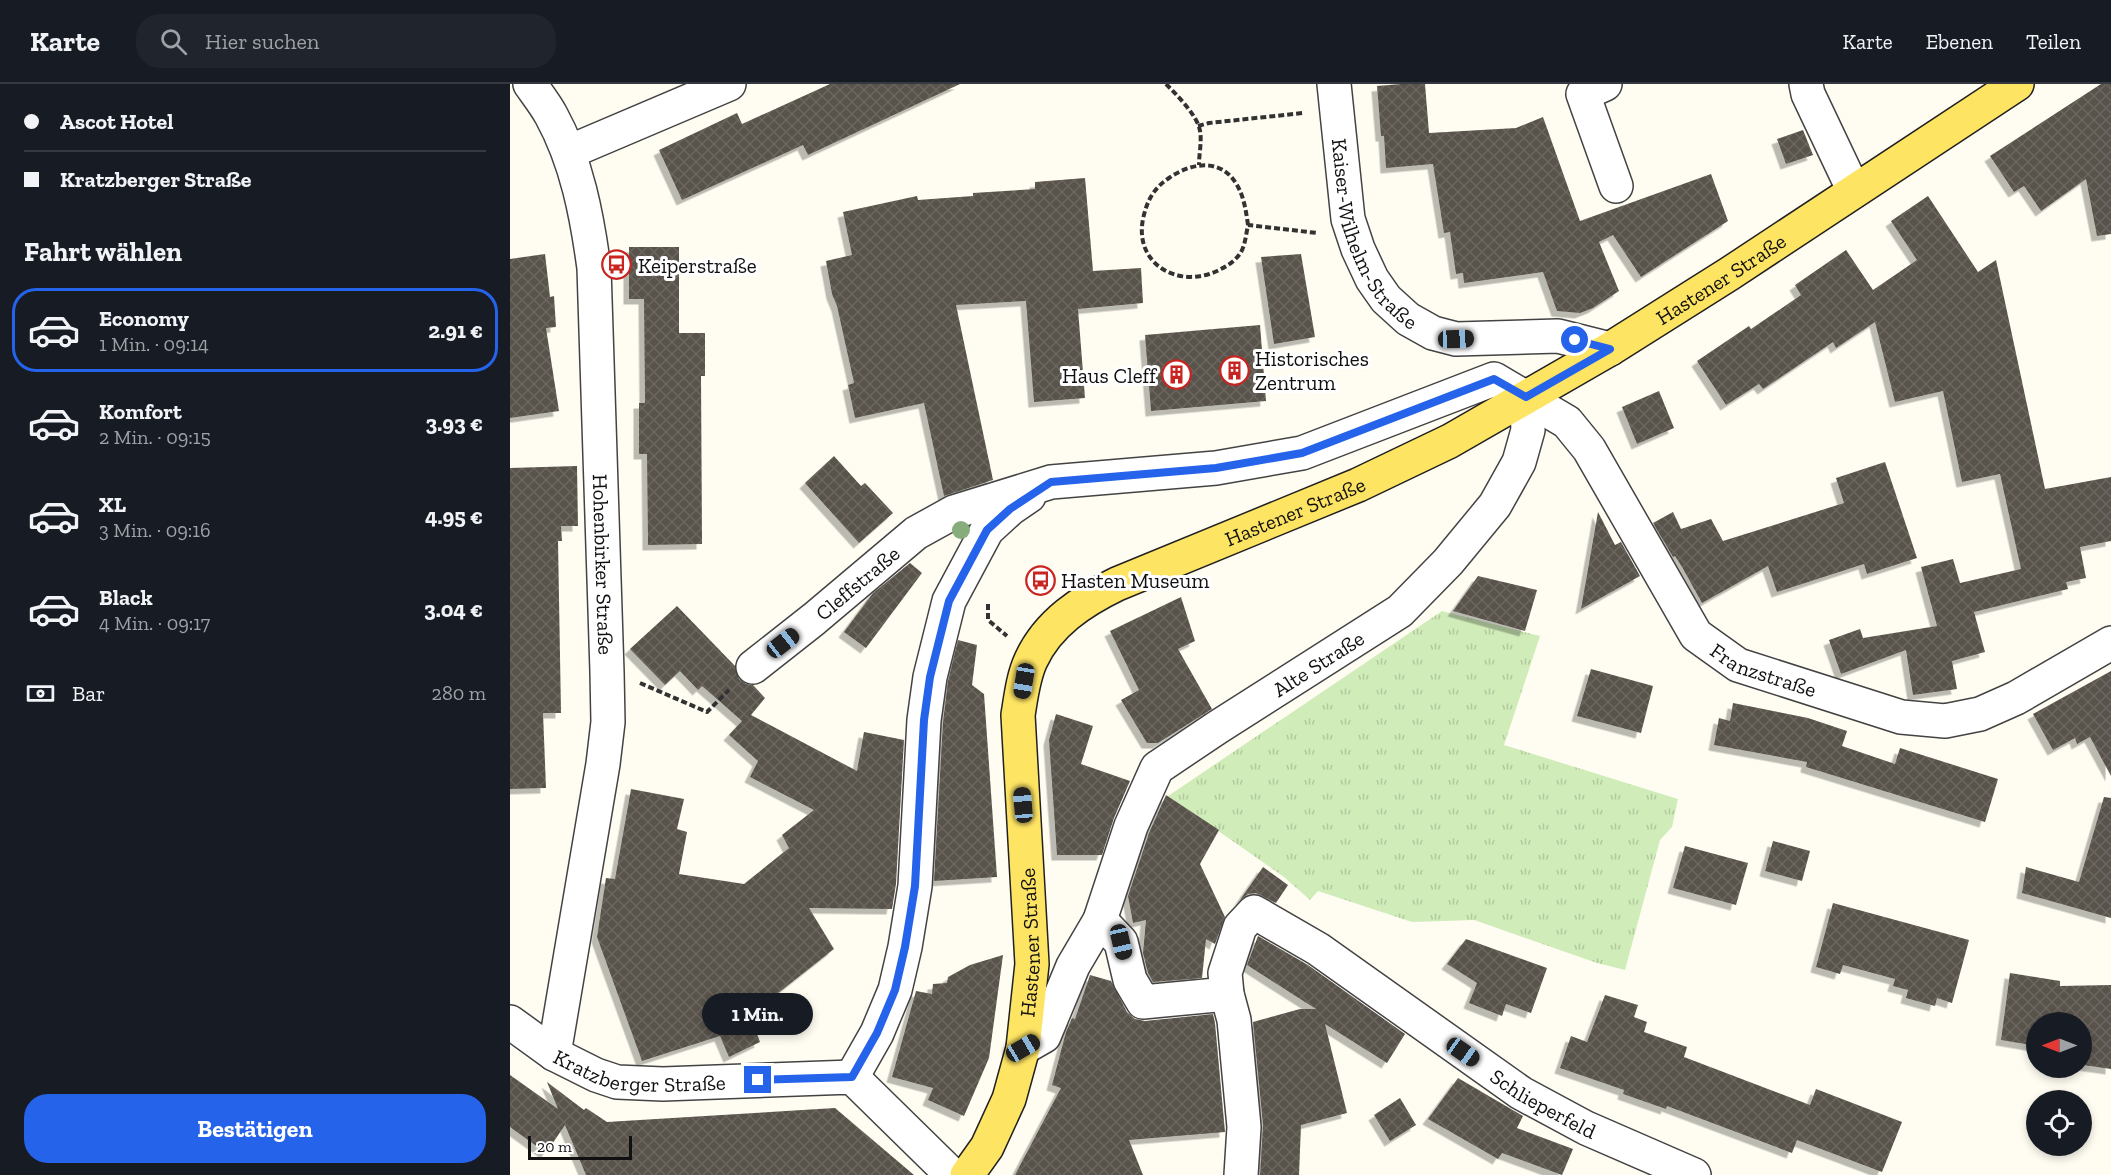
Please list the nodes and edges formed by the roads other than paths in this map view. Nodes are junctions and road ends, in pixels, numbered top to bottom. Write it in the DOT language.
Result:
graph roads {
  1 [pos="530,84"];
  2 [pos="729,84"];
  3 [pos="1334,84"];
  4 [pos="1605,84"];
  5 [pos="1806,84"];
  6 [pos="2017,84"];
  7 [pos="569,152"];
  8 [pos="1616,186"];
  9 [pos="1854,191"];
  10 [pos="1610,349"];
  11 [pos="1526,397"];
  12 [pos="1051,482"];
  13 [pos="927,527"];
  14 [pos="968,566"];
  15 [pos="2111,643"];
  16 [pos="753,667"];
  17 [pos="1100,920"];
  18 [pos="1227,994"];
  19 [pos="510,1022"];
  20 [pos="1023,1048"];
  21 [pos="554,1053"];
  22 [pos="852,1077"];
  23 [pos="952,1175"];
  24 [pos="967,1175"];
  25 [pos="1241,1175"];
  26 [pos="1694,1175"];
  1 -- 7 [label="street, Hohenbirker Straße"];
  2 -- 7 [label="street"];
  3 -- 10 [label="street, Kaiser-Wilhelm-Straße"];
  4 -- 8 [label="street"];
  5 -- 9 [label="street"];
  6 -- 9 [label="main road, Hastener Straße"];
  7 -- 21 [label="street, Hohenbirker Straße"];
  9 -- 10 [label="main road, Hastener Straße"];
  10 -- 11 [label="main road, Hastener Straße"];
  11 -- 12 [label="street, Cleffstraße"];
  11 -- 15 [label="street, Franzstraße"];
  11 -- 17 [label="street, Alte Straße"];
  11 -- 20 [label="main road, Hastener Straße"];
  12 -- 13 [label="street, Cleffstraße"];
  12 -- 14 [label="street"];
  13 -- 14 [label="street"];
  13 -- 16 [label="street, Cleffstraße"];
  14 -- 22 [label="street"];
  17 -- 18 [label="street"];
  17 -- 20 [label="street, Alte Straße"];
  18 -- 25 [label="street"];
  18 -- 26 [label="street, Schlieperfeld"];
  19 -- 21 [label="street, Kratzberger Straße"];
  20 -- 24 [label="main road, Hastener Straße"];
  21 -- 22 [label="street, Kratzberger Straße"];
  22 -- 23 [label="street"];
}
